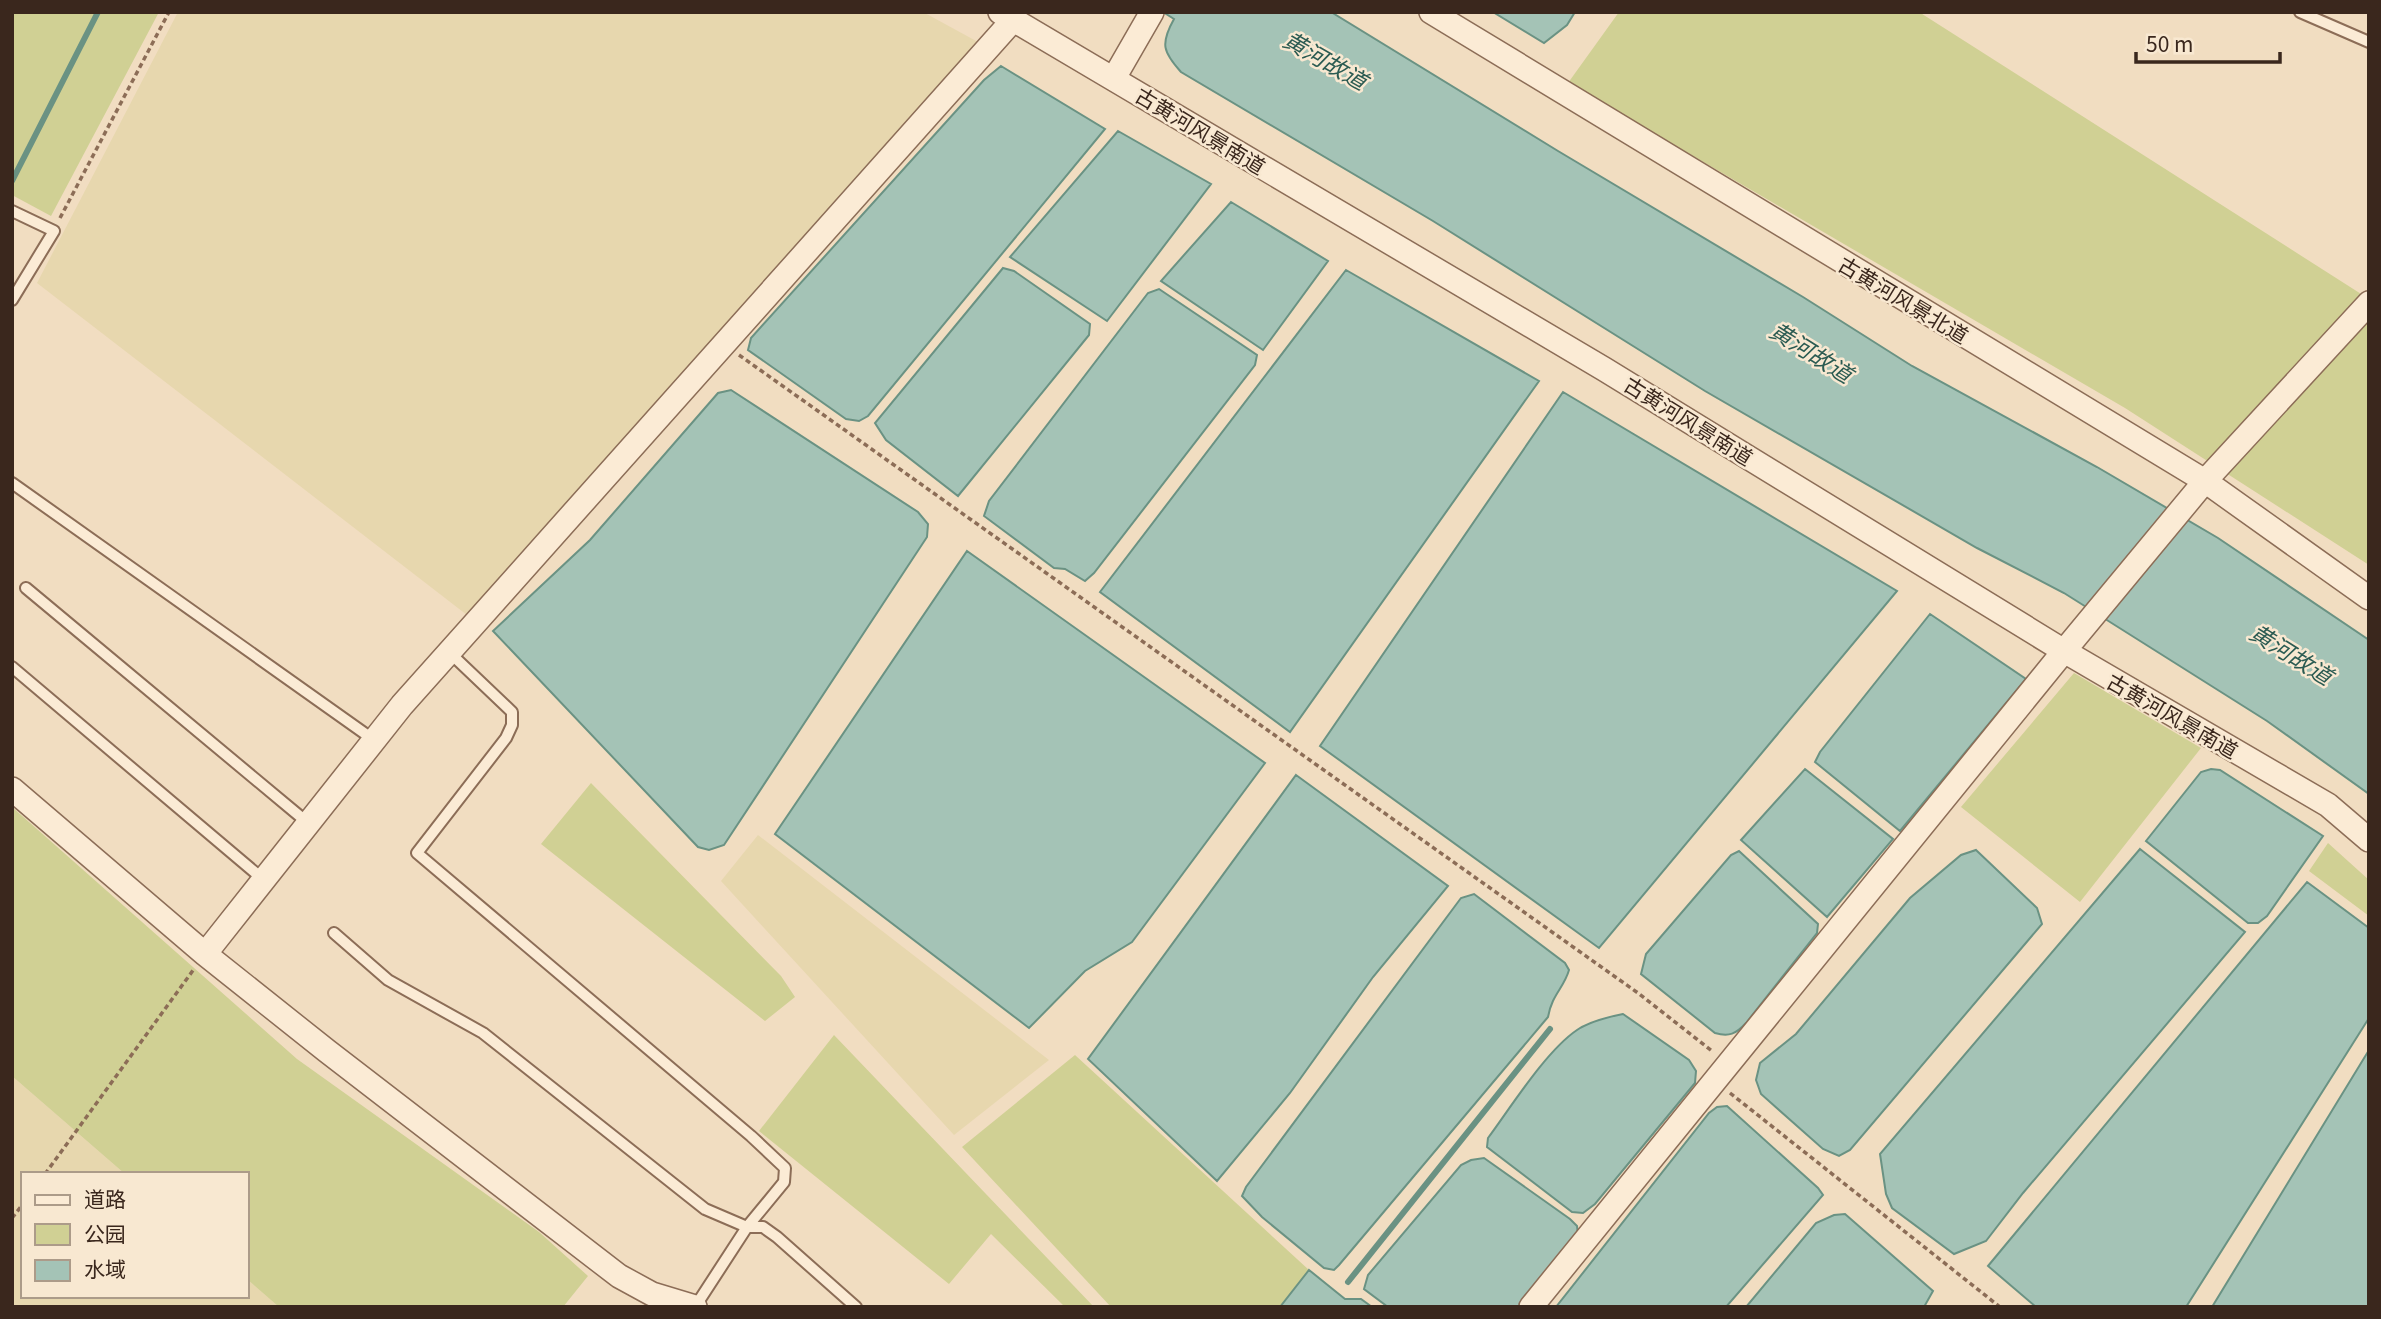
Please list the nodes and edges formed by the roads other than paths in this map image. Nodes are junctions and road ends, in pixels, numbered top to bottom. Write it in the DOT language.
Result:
graph roads {
  1 [pos="1431,12"];
  2 [pos="2301,12"];
  3 [pos="1007,16"];
  4 [pos="1147,20"];
  5 [pos="2369,42"];
  6 [pos="1114,78"];
  7 [pos="12,211"];
  8 [pos="12,300"];
  9 [pos="2369,303"];
  10 [pos="2205,481"];
  11 [pos="12,483"];
  12 [pos="26,588"];
  13 [pos="2369,598"];
  14 [pos="2070,643"];
  15 [pos="449,652"];
  16 [pos="12,667"];
  17 [pos="374,740"];
  18 [pos="12,789"];
  19 [pos="308,823"];
  20 [pos="2369,840"];
  21 [pos="264,880"];
  22 [pos="334,933"];
  23 [pos="205,954"];
  24 [pos="747,1227"];
  25 [pos="695,1307"];
  26 [pos="856,1307"];
  27 [pos="1531,1307"];
  1 -- 10 [label="street, 古黄河风景北道"];
  2 -- 5 [label="lane"];
  3 -- 6 [label="street, 古黄河风景南道"];
  3 -- 15 [label="street"];
  4 -- 6 [label="street"];
  6 -- 14 [label="street, 古黄河风景南道"];
  7 -- 8 [label="lane"];
  9 -- 10 [label="street"];
  10 -- 13 [label="street, 古黄河风景北道"];
  10 -- 14 [label="street"];
  11 -- 17 [label="lane"];
  12 -- 19 [label="lane"];
  14 -- 20 [label="street, 古黄河风景南道"];
  14 -- 27 [label="street"];
  15 -- 17 [label="street"];
  15 -- 24 [label="lane"];
  16 -- 21 [label="lane"];
  17 -- 19 [label="street"];
  18 -- 23 [label="street"];
  19 -- 21 [label="street"];
  21 -- 23 [label="street"];
  22 -- 24 [label="lane"];
  23 -- 25 [label="street"];
  24 -- 25 [label="lane"];
  24 -- 26 [label="lane"];
}
